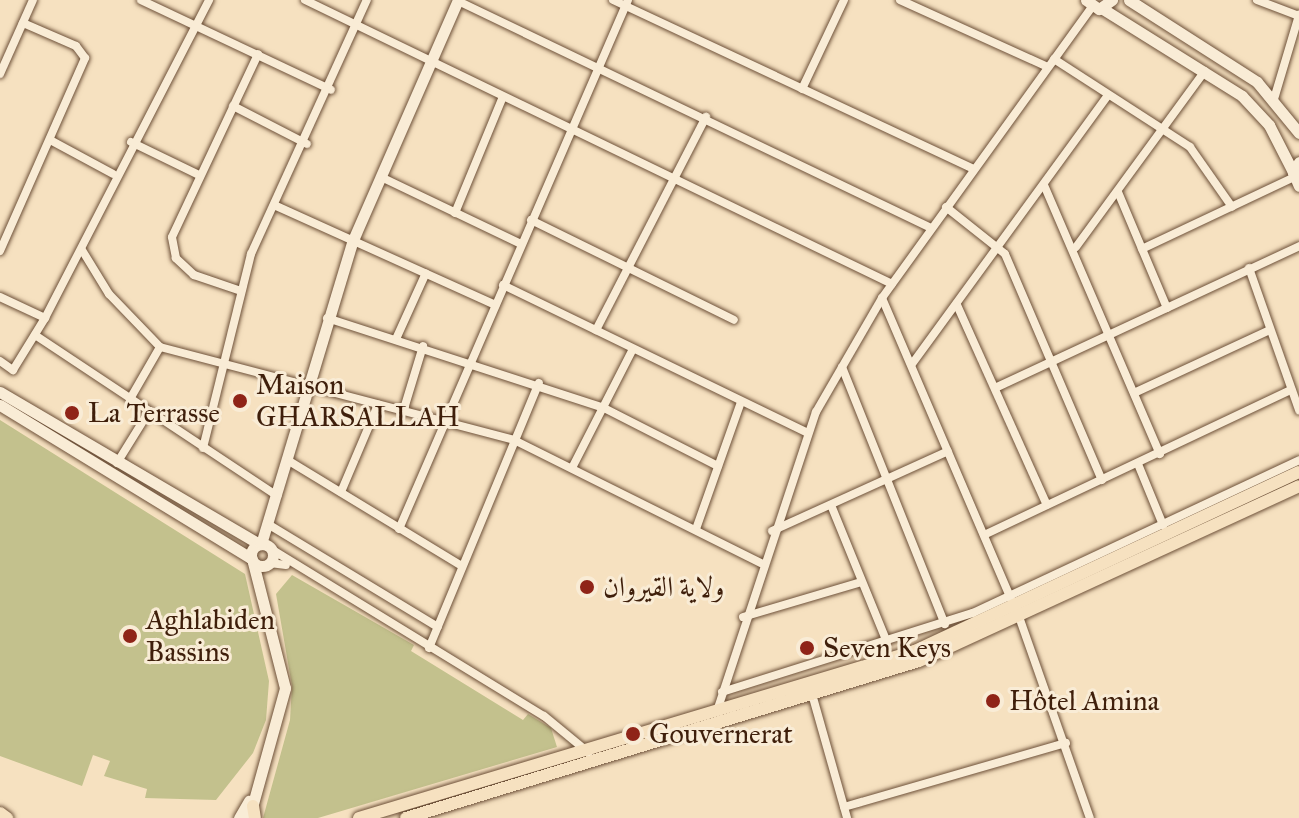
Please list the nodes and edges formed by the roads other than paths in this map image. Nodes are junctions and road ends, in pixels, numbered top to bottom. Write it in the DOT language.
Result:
graph roads {
  1 [pos="33,0"];
  2 [pos="141,0"];
  3 [pos="209,0"];
  4 [pos="305,0"];
  5 [pos="367,0"];
  6 [pos="458,0"];
  7 [pos="613,0"];
  8 [pos="844,0"];
  9 [pos="900,0"];
  10 [pos="1129,0"];
  11 [pos="1257,0"];
  12 [pos="627,3"];
  13 [pos="1098,4"];
  14 [pos="1299,16"];
  15 [pos="23,23"];
  16 [pos="196,25"];
  17 [pos="358,26"];
  18 [pos="258,54"];
  19 [pos="431,62"];
  20 [pos="1051,63"];
  21 [pos="600,68"];
  22 [pos="1205,71"];
  23 [pos="0,74"];
  24 [pos="802,89"];
  25 [pos="331,90"];
  26 [pos="1108,95"];
  27 [pos="502,99"];
  28 [pos="1274,99"];
  29 [pos="233,106"];
  30 [pos="706,117"];
  31 [pos="1162,129"];
  32 [pos="569,131"];
  33 [pos="1299,133"];
  34 [pos="52,141"];
  35 [pos="131,142"];
  36 [pos="307,144"];
  37 [pos="973,169"];
  38 [pos="113,174"];
  39 [pos="197,174"];
  40 [pos="381,177"];
  41 [pos="1297,177"];
  42 [pos="677,182"];
  43 [pos="1044,185"];
  44 [pos="1118,192"];
  45 [pos="274,205"];
  46 [pos="946,207"];
  47 [pos="1232,207"];
  48 [pos="455,213"];
  49 [pos="531,220"];
  50 [pos="931,228"];
  51 [pos="353,240"];
  52 [pos="521,244"];
  53 [pos="999,246"];
  54 [pos="1299,246"];
  55 [pos="1076,247"];
  56 [pos="1142,249"];
  57 [pos="82,250"];
  58 [pos="0,251"];
  59 [pos="1249,268"];
  60 [pos="630,270"];
  61 [pos="426,273"];
  62 [pos="892,284"];
  63 [pos="503,285"];
  64 [pos="241,291"];
  65 [pos="0,297"];
  66 [pos="882,298"];
  67 [pos="495,305"];
  68 [pos="957,305"];
  69 [pos="1167,308"];
  70 [pos="45,318"];
  71 [pos="326,318"];
  72 [pos="734,320"];
  73 [pos="596,330"];
  74 [pos="1270,330"];
  75 [pos="35,335"];
  76 [pos="1110,335"];
  77 [pos="396,339"];
  78 [pos="423,346"];
  79 [pos="160,347"];
  80 [pos="633,349"];
  81 [pos="471,360"];
  82 [pos="0,361"];
  83 [pos="1053,362"];
  84 [pos="912,364"];
  85 [pos="227,365"];
  86 [pos="842,367"];
  87 [pos="539,383"];
  88 [pos="309,387"];
  89 [pos="995,388"];
  90 [pos="1291,390"];
  91 [pos="0,392"];
  92 [pos="1134,393"];
  93 [pos="130,399"];
  94 [pos="741,402"];
  95 [pos="0,405"];
  96 [pos="378,405"];
  97 [pos="604,408"];
  98 [pos="1299,410"];
  99 [pos="403,412"];
  100 [pos="148,413"];
  101 [pos="444,424"];
  102 [pos="806,432"];
  103 [pos="514,440"];
  104 [pos="203,448"];
  105 [pos="948,451"];
  106 [pos="1160,454"];
  107 [pos="1299,460"];
  108 [pos="289,461"];
  109 [pos="117,463"];
  110 [pos="1138,464"];
  111 [pos="718,466"];
  112 [pos="572,468"];
  113 [pos="1299,472"];
  114 [pos="887,479"];
  115 [pos="1102,480"];
  116 [pos="1299,486"];
  117 [pos="341,492"];
  118 [pos="280,498"];
  119 [pos="831,505"];
  120 [pos="1047,505"];
  121 [pos="1163,525"];
  122 [pos="270,528"];
  123 [pos="399,529"];
  124 [pos="696,529"];
  125 [pos="772,531"];
  126 [pos="984,535"];
  127 [pos="265,546"];
  128 [pos="252,560"];
  129 [pos="269,563"];
  130 [pos="761,563"];
  131 [pos="462,566"];
  132 [pos="295,568"];
  133 [pos="861,582"];
  134 [pos="267,593"];
  135 [pos="1015,607"];
  136 [pos="743,617"];
  137 [pos="945,624"];
  138 [pos="438,627"];
  139 [pos="887,642"];
  140 [pos="429,648"];
  141 [pos="722,692"];
  142 [pos="812,694"];
  143 [pos="717,711"];
  144 [pos="701,722"];
  145 [pos="1066,743"];
  146 [pos="590,756"];
  147 [pos="259,783"];
  148 [pos="844,807"];
  149 [pos="0,813"];
  150 [pos="252,814"];
  151 [pos="7,818"];
  152 [pos="239,818"];
  153 [pos="359,818"];
  154 [pos="406,818"];
  155 [pos="847,818"];
  156 [pos="1090,818"];
  1 -- 15 [label="street"];
  2 -- 16 [label="street"];
  3 -- 16 [label="street"];
  4 -- 17 [label="street"];
  5 -- 17 [label="street"];
  6 -- 19 [label="street"];
  6 -- 21 [label="street"];
  7 -- 12 [label="street"];
  8 -- 24 [label="street"];
  9 -- 20 [label="street"];
  10 -- 28 [label="street"];
  11 -- 14 [label="street"];
  12 -- 21 [label="street"];
  12 -- 24 [label="street"];
  13 -- 20 [label="street"];
  13 -- 22 [label="street"];
  14 -- 28 [label="street"];
  15 -- 23 [label="street"];
  15 -- 34 [label="street"];
  16 -- 18 [label="street"];
  16 -- 35 [label="street"];
  17 -- 19 [label="street"];
  17 -- 25 [label="street"];
  18 -- 25 [label="street"];
  18 -- 29 [label="street"];
  19 -- 27 [label="street"];
  19 -- 40 [label="street"];
  20 -- 26 [label="street"];
  20 -- 37 [label="street"];
  21 -- 30 [label="street"];
  21 -- 32 [label="street"];
  22 -- 31 [label="street"];
  22 -- 41 [label="street"];
  24 -- 37 [label="street"];
  25 -- 36 [label="street"];
  26 -- 31 [label="street"];
  26 -- 43 [label="street"];
  27 -- 32 [label="street"];
  27 -- 48 [label="street"];
  28 -- 33 [label="street"];
  29 -- 36 [label="street"];
  29 -- 39 [label="street"];
  30 -- 42 [label="street"];
  30 -- 50 [label="street"];
  31 -- 44 [label="street"];
  31 -- 47 [label="street"];
  32 -- 42 [label="street"];
  32 -- 49 [label="street"];
  34 -- 38 [label="street"];
  34 -- 58 [label="street"];
  35 -- 38 [label="street"];
  35 -- 39 [label="street"];
  36 -- 45 [label="street"];
  37 -- 46 [label="street"];
  38 -- 57 [label="street"];
  39 -- 64 [label="street"];
  40 -- 48 [label="street"];
  40 -- 51 [label="street"];
  41 -- 47 [label="street"];
  42 -- 60 [label="street"];
  42 -- 62 [label="street"];
  43 -- 53 [label="street"];
  43 -- 55 [label="street"];
  44 -- 55 [label="street"];
  44 -- 56 [label="street"];
  45 -- 51 [label="street"];
  45 -- 64 [label="street"];
  46 -- 50 [label="street"];
  46 -- 53 [label="street"];
  47 -- 56 [label="street"];
  48 -- 52 [label="street"];
  49 -- 52 [label="street"];
  49 -- 60 [label="street"];
  50 -- 62 [label="street"];
  51 -- 61 [label="street"];
  51 -- 71 [label="street"];
  52 -- 63 [label="street"];
  53 -- 68 [label="street"];
  53 -- 83 [label="street"];
  54 -- 59 [label="street"];
  55 -- 76 [label="street"];
  56 -- 69 [label="street"];
  57 -- 70 [label="street"];
  57 -- 79 [label="street"];
  59 -- 69 [label="street"];
  59 -- 74 [label="street"];
  60 -- 72 [label="street"];
  60 -- 73 [label="street"];
  61 -- 67 [label="street"];
  61 -- 77 [label="street"];
  62 -- 66 [label="street"];
  63 -- 67 [label="street"];
  63 -- 73 [label="street"];
  64 -- 85 [label="street"];
  65 -- 70 [label="street"];
  66 -- 84 [label="street"];
  66 -- 86 [label="street"];
  67 -- 81 [label="street"];
  68 -- 84 [label="street"];
  68 -- 89 [label="street"];
  69 -- 76 [label="street"];
  70 -- 75 [label="street"];
  71 -- 77 [label="street"];
  71 -- 88 [label="street"];
  73 -- 80 [label="street"];
  74 -- 90 [label="street"];
  74 -- 92 [label="street"];
  75 -- 82 [label="street"];
  75 -- 93 [label="street"];
  76 -- 83 [label="street"];
  76 -- 92 [label="street"];
  77 -- 78 [label="street"];
  78 -- 81 [label="street"];
  78 -- 99 [label="street"];
  79 -- 85 [label="street"];
  79 -- 93 [label="street"];
  80 -- 94 [label="street"];
  80 -- 97 [label="street"];
  81 -- 87 [label="street"];
  81 -- 101 [label="street"];
  83 -- 89 [label="street"];
  83 -- 115 [label="street"];
  84 -- 105 [label="street"];
  85 -- 88 [label="street"];
  85 -- 104 [label="street"];
  86 -- 102 [label="street"];
  86 -- 114 [label="street"];
  87 -- 97 [label="street"];
  87 -- 103 [label="street"];
  88 -- 96 [label="street"];
  88 -- 108 [label="street"];
  89 -- 120 [label="street"];
  90 -- 98 [label="street"];
  90 -- 106 [label="street"];
  91 -- 109 [label="street"];
  92 -- 106 [label="street"];
  93 -- 100 [label="street"];
  94 -- 102 [label="street"];
  94 -- 111 [label="street"];
  95 -- 128 [label="street"];
  96 -- 99 [label="street"];
  96 -- 117 [label="street"];
  97 -- 111 [label="street"];
  97 -- 112 [label="street"];
  99 -- 101 [label="street"];
  100 -- 104 [label="street"];
  100 -- 109 [label="street"];
  101 -- 103 [label="street"];
  101 -- 123 [label="street"];
  102 -- 125 [label="street"];
  103 -- 112 [label="street"];
  103 -- 131 [label="street"];
  104 -- 118 [label="street"];
  105 -- 114 [label="street"];
  105 -- 126 [label="street"];
  106 -- 110 [label="street"];
  107 -- 121 [label="street"];
  108 -- 117 [label="street"];
  108 -- 118 [label="street"];
  109 -- 127 [label="street"];
  110 -- 115 [label="street"];
  110 -- 121 [label="street"];
  111 -- 124 [label="street"];
  112 -- 124 [label="street"];
  113 -- 135 [label="main road"];
  114 -- 119 [label="street"];
  114 -- 137 [label="street"];
  115 -- 120 [label="street"];
  116 -- 135 [label="main road"];
  117 -- 123 [label="street"];
  118 -- 122 [label="street"];
  119 -- 125 [label="street"];
  119 -- 133 [label="street"];
  120 -- 126 [label="street"];
  121 -- 135 [label="street"];
  122 -- 127 [label="street"];
  122 -- 138 [label="street"];
  123 -- 131 [label="street"];
  124 -- 130 [label="street"];
  125 -- 130 [label="street"];
  126 -- 135 [label="street"];
  127 -- 128 [label="street"];
  127 -- 129 [label="street"];
  127 -- 132 [label="street"];
  128 -- 129 [label="street"];
  128 -- 134 [label="street"];
  129 -- 132 [label="street"];
  129 -- 134 [label="street"];
  130 -- 136 [label="street"];
  131 -- 138 [label="street"];
  132 -- 140 [label="street"];
  133 -- 136 [label="street"];
  133 -- 139 [label="street"];
  134 -- 147 [label="street"];
  135 -- 137 [label="street"];
  135 -- 142 [label="main road"];
  135 -- 143 [label="main road"];
  135 -- 145 [label="street"];
  136 -- 141 [label="street"];
  137 -- 139 [label="street"];
  138 -- 140 [label="street"];
  139 -- 141 [label="street"];
  140 -- 146 [label="street"];
  141 -- 143 [label="street"];
  142 -- 144 [label="main road"];
  142 -- 148 [label="street"];
  143 -- 144 [label="main road"];
  144 -- 146 [label="main road"];
  145 -- 148 [label="street"];
  145 -- 156 [label="street"];
  146 -- 153 [label="main road"];
  146 -- 154 [label="main road"];
  147 -- 150 [label="street"];
  147 -- 152 [label="street"];
  148 -- 155 [label="street"];
  149 -- 151 [label="main road"];
}
